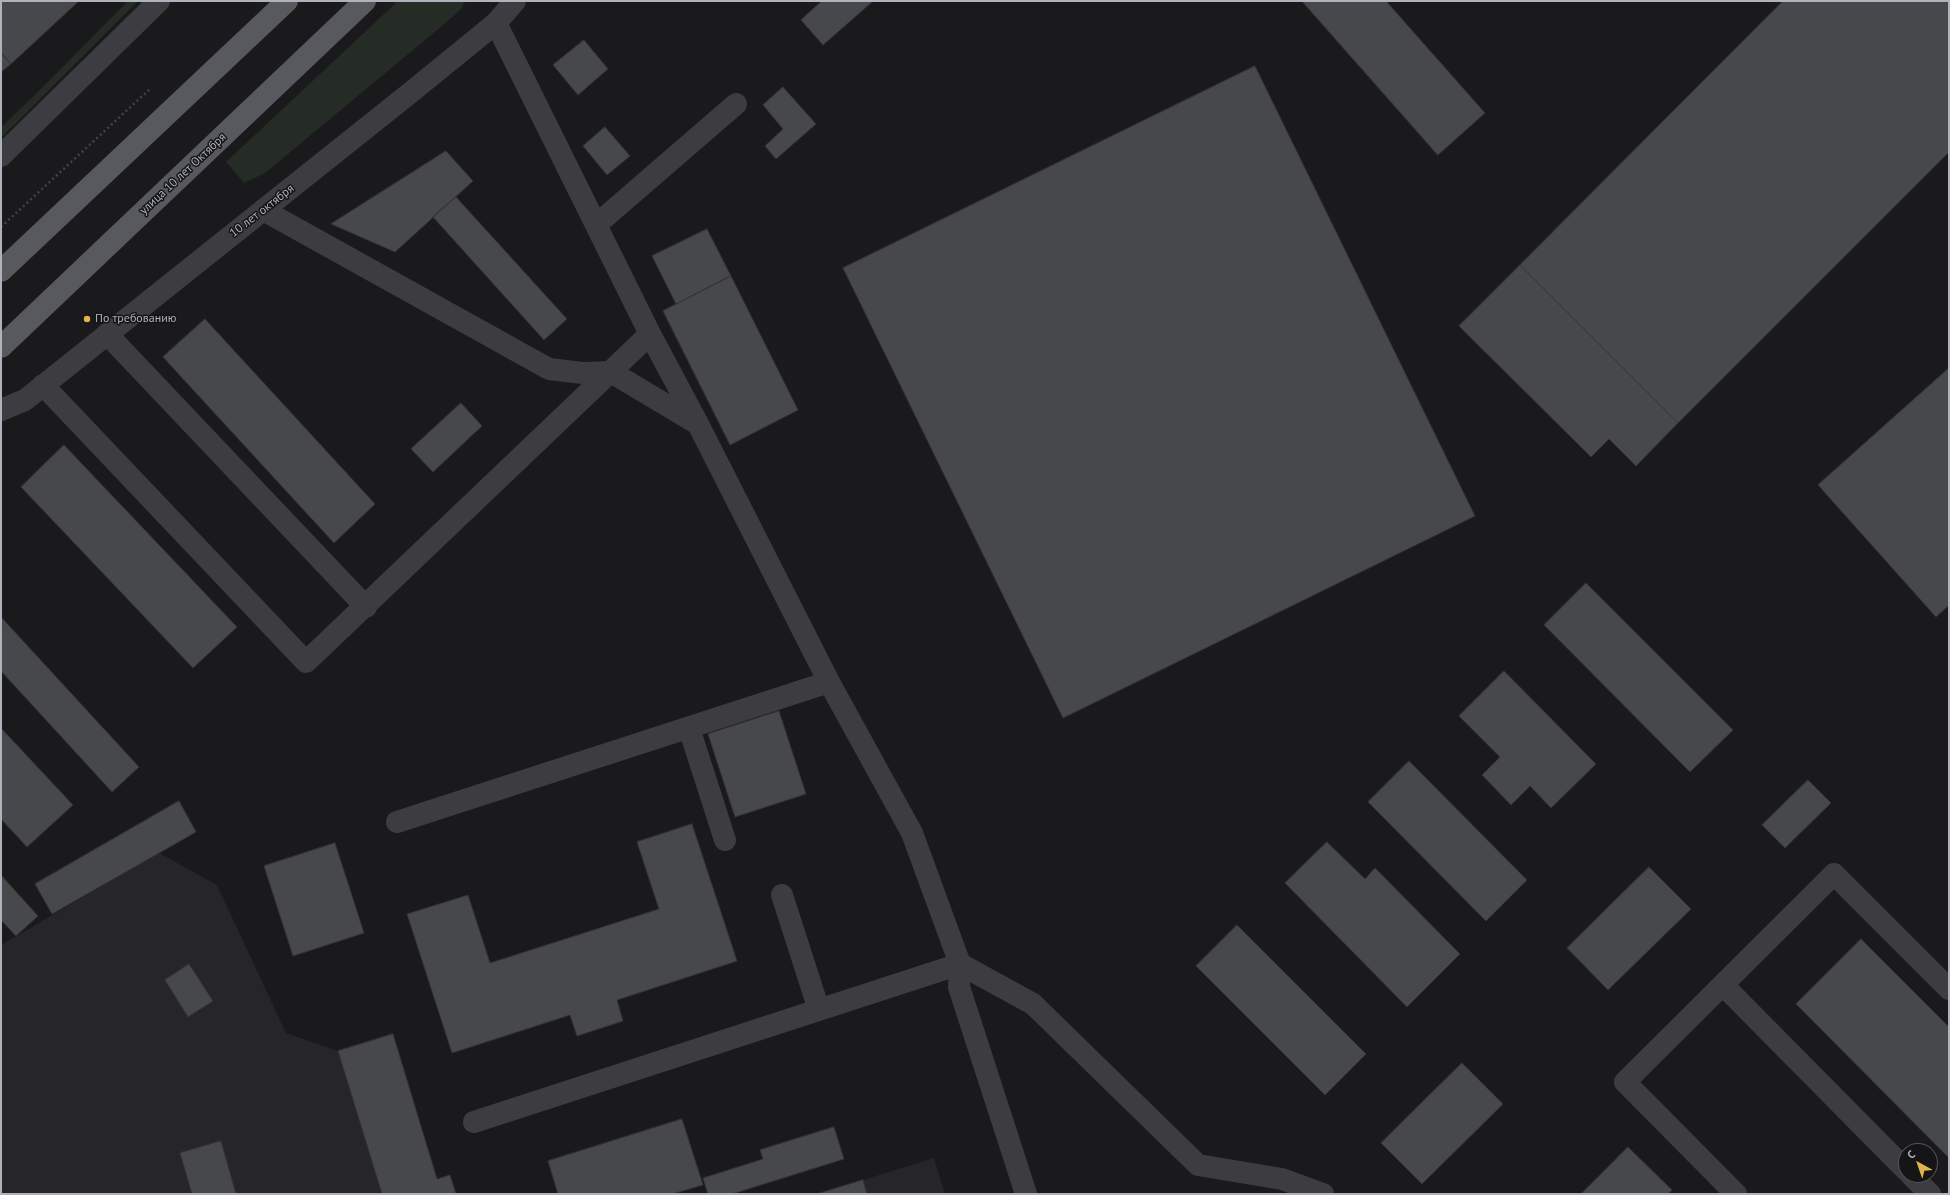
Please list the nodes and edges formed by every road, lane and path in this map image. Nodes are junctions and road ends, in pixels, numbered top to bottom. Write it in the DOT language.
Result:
graph roads {
  1 [pos="159,1"];
  2 [pos="287,1"];
  3 [pos="365,1"];
  4 [pos="515,1"];
  5 [pos="496,23"];
  6 [pos="151,88"];
  7 [pos="736,104"];
  8 [pos="1,156"];
  9 [pos="263,210"];
  10 [pos="596,225"];
  11 [pos="1,227"];
  12 [pos="1,271"];
  13 [pos="106,334"];
  14 [pos="650,334"];
  15 [pos="1,347"];
  16 [pos="611,372"];
  17 [pos="43,385"];
  18 [pos="1,410"];
  19 [pos="698,424"];
  20 [pos="366,607"];
  21 [pos="830,682"];
  22 [pos="689,728"];
  23 [pos="397,822"];
  24 [pos="725,840"];
  25 [pos="782,895"];
  26 [pos="960,964"];
  27 [pos="1723,985"];
  28 [pos="1949,989"];
  29 [pos="819,1010"];
  30 [pos="474,1122"];
  31 [pos="1898,1162"];
  32 [pos="1919,1183"];
  33 [pos="1026,1194"];
  34 [pos="1323,1194"];
  35 [pos="1736,1194"];
  36 [pos="1930,1194"];
  1 -- 8 [label="street"];
  2 -- 12 [label="main road"];
  3 -- 15 [label="main road, улица 10 лет Октября"];
  4 -- 5 [label="street, 10 лет октября"];
  5 -- 9 [label="street, 10 лет октября"];
  5 -- 10 [label="street"];
  6 -- 11 [label="path"];
  7 -- 10 [label="street"];
  9 -- 13 [label="street, 10 лет октября"];
  9 -- 16 [label="street"];
  10 -- 14 [label="street"];
  13 -- 17 [label="street, 10 лет октября"];
  13 -- 20 [label="street"];
  14 -- 16 [label="street"];
  14 -- 19 [label="street"];
  16 -- 19 [label="street"];
  16 -- 20 [label="street"];
  17 -- 18 [label="street, 10 лет октября"];
  17 -- 20 [label="street"];
  19 -- 21 [label="street"];
  21 -- 22 [label="street"];
  21 -- 26 [label="street"];
  22 -- 23 [label="street"];
  22 -- 24 [label="street"];
  25 -- 29 [label="street"];
  26 -- 29 [label="street"];
  26 -- 33 [label="street"];
  26 -- 34 [label="street"];
  27 -- 28 [label="street"];
  27 -- 31 [label="street"];
  27 -- 35 [label="street"];
  29 -- 30 [label="street"];
  32 -- 36 [label="street"];
}
